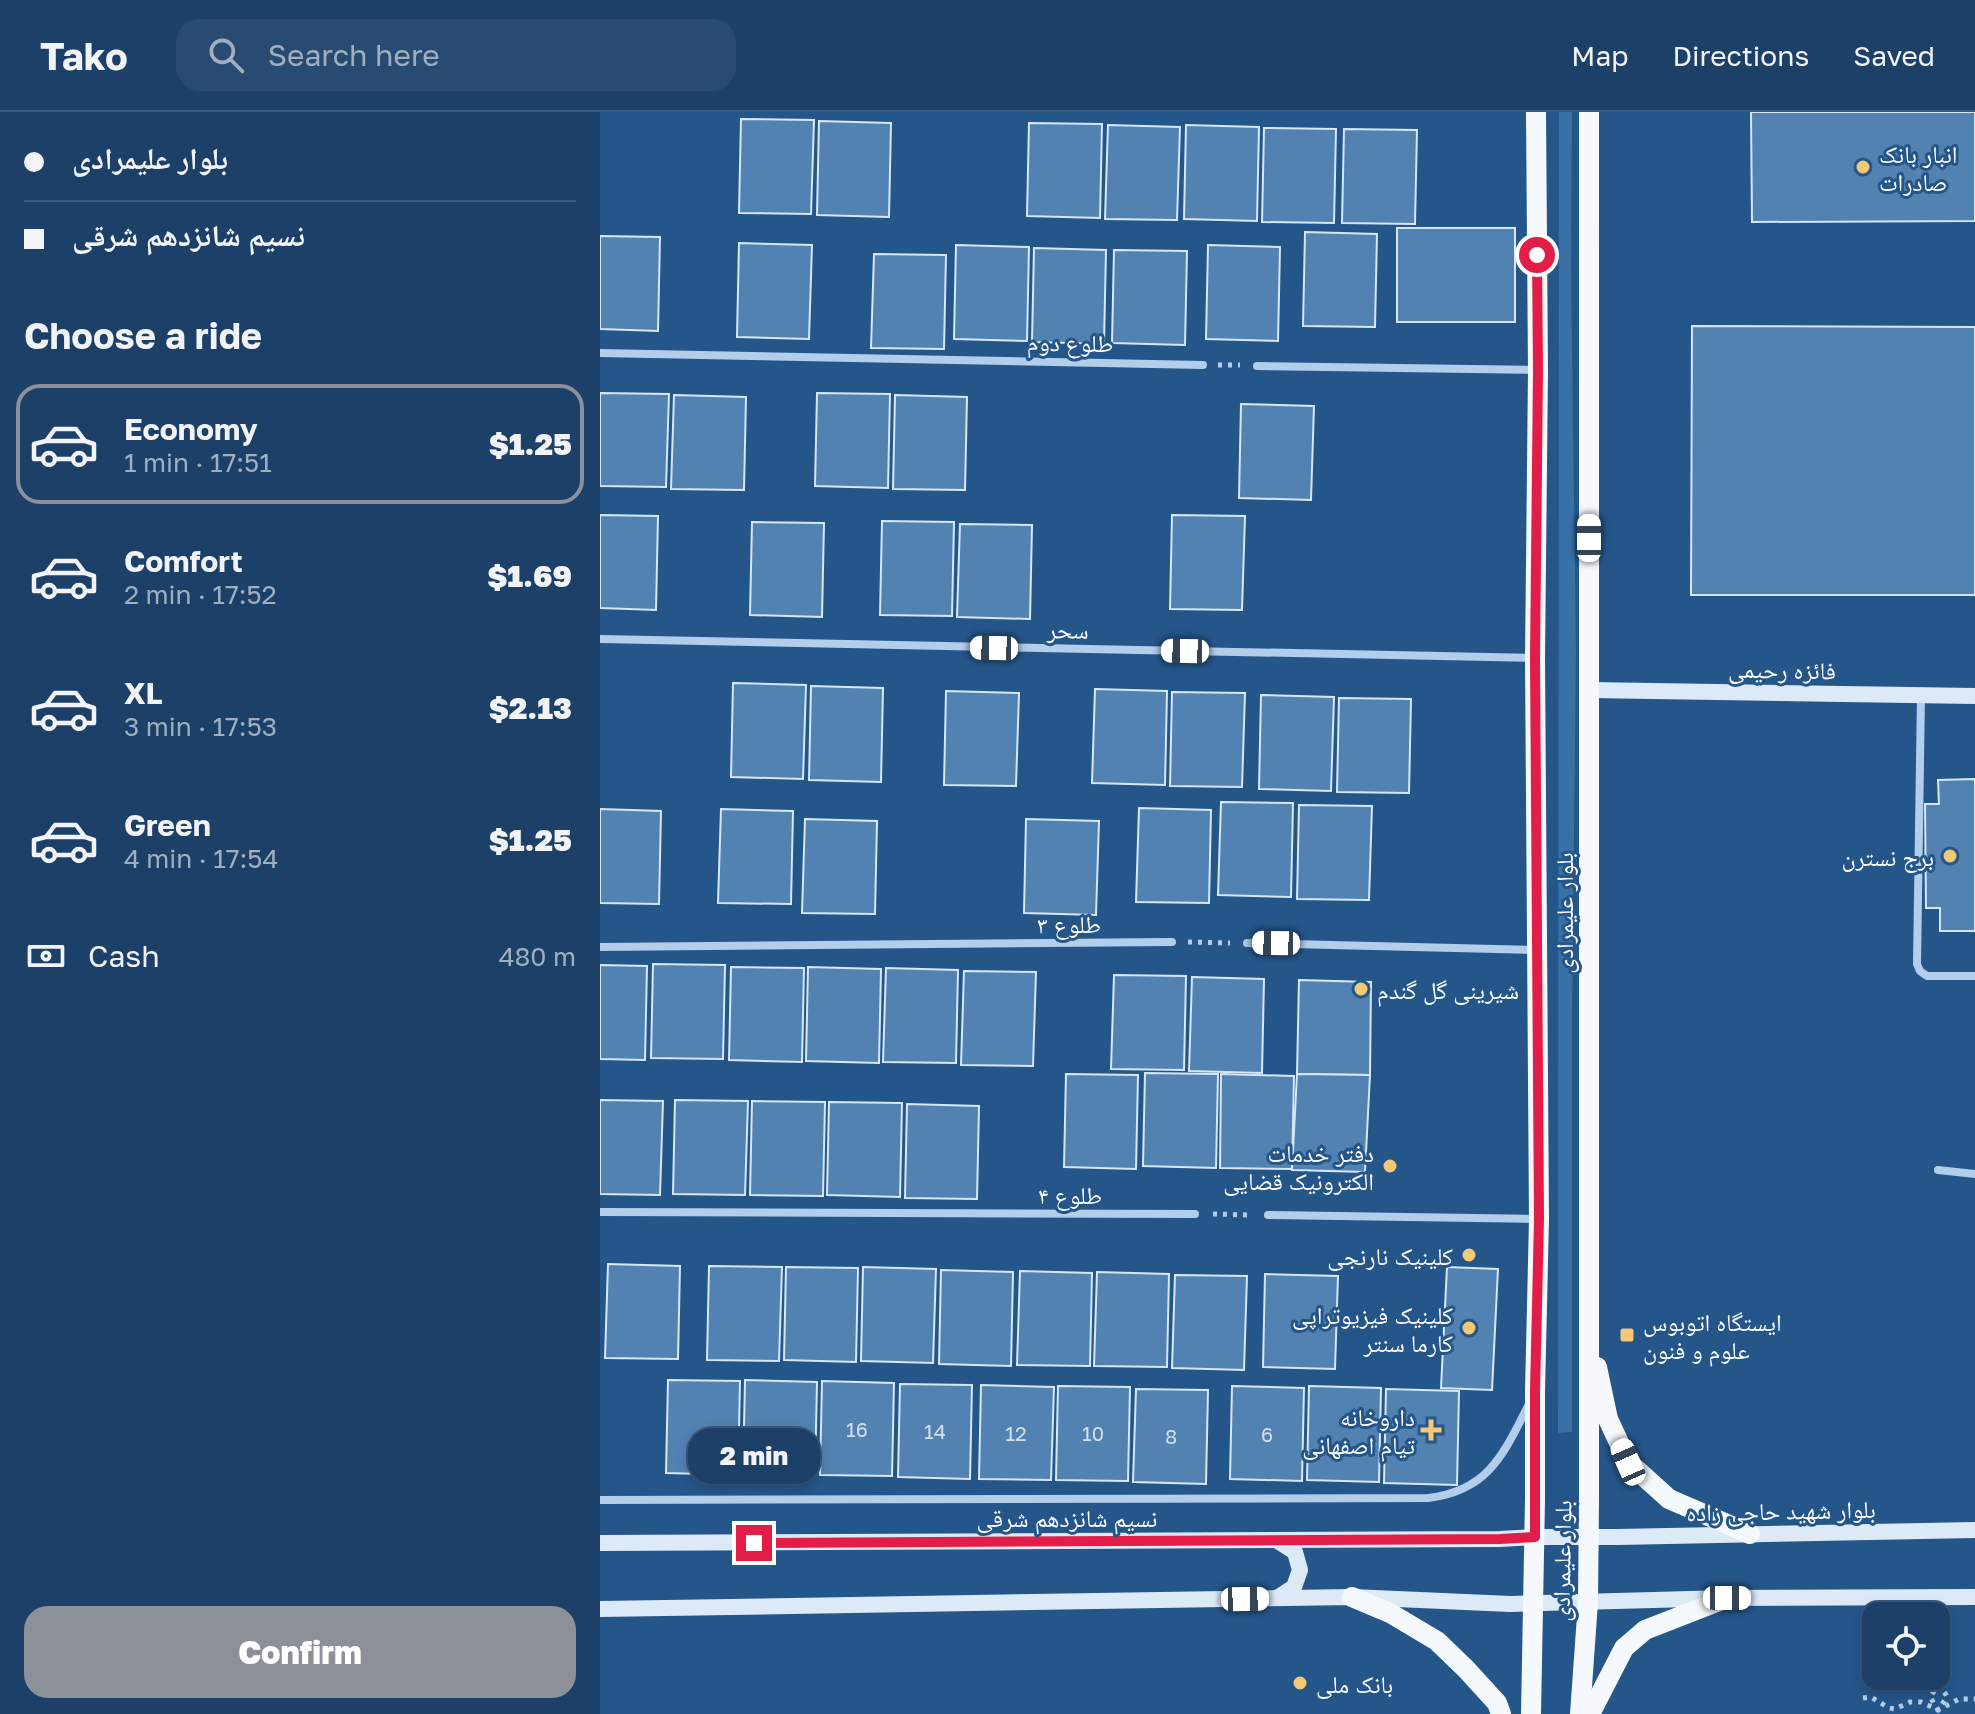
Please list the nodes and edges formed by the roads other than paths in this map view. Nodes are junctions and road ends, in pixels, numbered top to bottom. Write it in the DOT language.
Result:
graph roads {
  1 [pos="1536,112"];
  2 [pos="1589,112"];
  3 [pos="600,353"];
  4 [pos="1203,365"];
  5 [pos="1257,366"];
  6 [pos="1538,370"];
  7 [pos="600,639"];
  8 [pos="1535,658"];
  9 [pos="1589,690"];
  10 [pos="1921,695"];
  11 [pos="1975,696"];
  12 [pos="1172,942"];
  13 [pos="1247,943"];
  14 [pos="600,947"];
  15 [pos="1538,950"];
  16 [pos="1975,976"];
  17 [pos="1938,1170"];
  18 [pos="1975,1174"];
  19 [pos="600,1212"];
  20 [pos="1195,1214"];
  21 [pos="1268,1215"];
  22 [pos="1539,1219"];
  23 [pos="1589,1331"];
  24 [pos="1535,1392"];
  25 [pos="600,1500"];
  26 [pos="1975,1530"];
  27 [pos="1750,1534"];
  28 [pos="1535,1537"];
  29 [pos="1588,1537"];
  30 [pos="1276,1540"];
  31 [pos="600,1543"];
  32 [pos="1352,1597"];
  33 [pos="1975,1597"];
  34 [pos="1275,1598"];
  35 [pos="1727,1598"];
  36 [pos="1588,1602"];
  37 [pos="1533,1604"];
  38 [pos="600,1609"];
  39 [pos="1501,1714"];
  40 [pos="1531,1714"];
  41 [pos="1580,1714"];
  42 [pos="1590,1714"];
  1 -- 6 [label="main road, بلوار علیمرادی"];
  2 -- 9 [label="main road, بلوار علیمرادی"];
  3 -- 4 [label="street, طلوع دوم"];
  5 -- 6 [label="street"];
  6 -- 8 [label="main road, بلوار علیمرادی"];
  7 -- 8 [label="street, سحر"];
  8 -- 15 [label="main road, بلوار علیمرادی"];
  9 -- 10 [label="main road, فائزه رحیمی"];
  9 -- 23 [label="main road, بلوار علیمرادی"];
  10 -- 11 [label="main road, فائزه رحیمی"];
  10 -- 16 [label="street"];
  12 -- 14 [label="street, طلوع ۳"];
  13 -- 15 [label="street"];
  15 -- 22 [label="main road, بلوار علیمرادی"];
  17 -- 18 [label="street"];
  19 -- 20 [label="street, طلوع ۴"];
  21 -- 22 [label="street"];
  22 -- 24 [label="main road, بلوار علیمرادی"];
  23 -- 27 [label="main road"];
  23 -- 29 [label="main road, بلوار علیمرادی"];
  24 -- 25 [label="street"];
  24 -- 28 [label="main road, بلوار علیمرادی"];
  26 -- 27 [label="main road, بلوار شهید حاجی زاده"];
  27 -- 29 [label="main road, بلوار شهید حاجی زاده"];
  28 -- 29 [label="main road, بلوار شهید حاجی زاده"];
  28 -- 30 [label="main road, نسیم شانزدهم شرقی"];
  28 -- 37 [label="main road, بلوار علیمرادی"];
  29 -- 36 [label="main road, بلوار علیمرادی"];
  30 -- 31 [label="main road, نسیم شانزدهم شرقی"];
  30 -- 34 [label="main road"];
  32 -- 34 [label="main road"];
  32 -- 37 [label="main road"];
  32 -- 39 [label="main road"];
  33 -- 35 [label="main road"];
  34 -- 38 [label="main road"];
  35 -- 36 [label="main road"];
  35 -- 42 [label="main road"];
  36 -- 37 [label="main road"];
  36 -- 41 [label="main road, بلوار علیمرادی"];
  37 -- 40 [label="main road, بلوار علیمرادی"];
}
